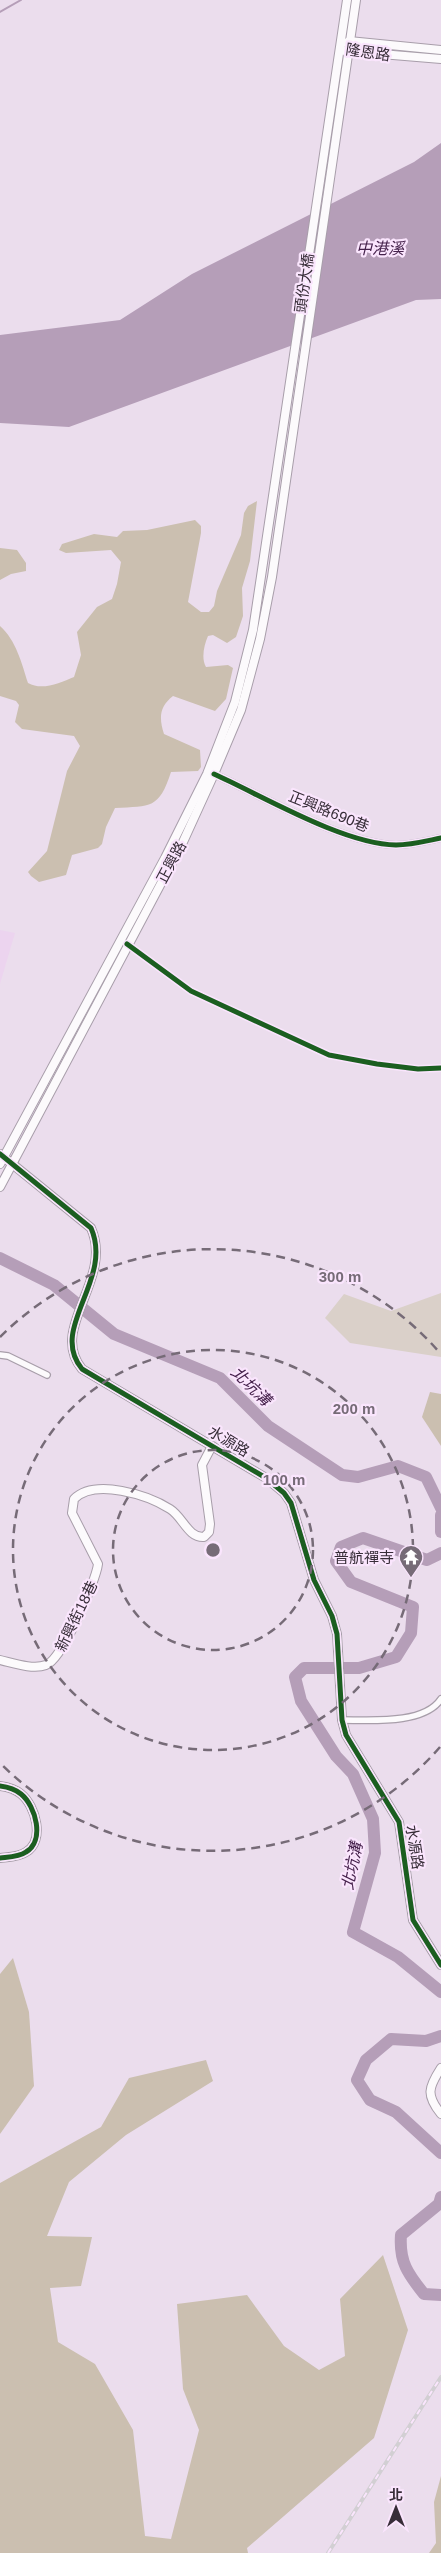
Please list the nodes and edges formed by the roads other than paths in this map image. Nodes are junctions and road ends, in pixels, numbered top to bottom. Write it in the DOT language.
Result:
graph roads {
  1 [pos="347,0"];
  2 [pos="356,0"];
  3 [pos="349,41"];
  4 [pos="338,48"];
  5 [pos="441,50"];
  6 [pos="349,52"];
  7 [pos="441,59"];
  8 [pos="281,514"];
  9 [pos="270,516"];
  10 [pos="214,774"];
  11 [pos="441,838"];
  12 [pos="1,1158"];
  13 [pos="13,1164"];
  14 [pos="0,1187"];
  15 [pos="0,1355"];
  16 [pos="47,1375"];
  17 [pos="212,1446"];
  18 [pos="0,1660"];
  19 [pos="441,1699"];
  20 [pos="342,1720"];
  21 [pos="0,1786"];
  22 [pos="0,1858"];
  23 [pos="441,1965"];
  24 [pos="441,2068"];
  25 [pos="441,2114"];
  1 -- 4 [label="main road"];
  2 -- 3 [label="main road"];
  3 -- 4 [label="main road, 隆恩路"];
  3 -- 5 [label="main road, 隆恩路"];
  3 -- 6 [label="main road"];
  4 -- 6 [label="main road, 隆恩路"];
  4 -- 9 [label="main road, 頭份大橋"];
  6 -- 7 [label="main road, 隆恩路"];
  6 -- 8 [label="main road, 頭份大橋"];
  8 -- 10 [label="main road, 正興路"];
  9 -- 12 [label="main road, 正興路"];
  10 -- 11 [label="street, 正興路690巷"];
  10 -- 13 [label="main road, 正興路"];
  12 -- 13 [label="main road"];
  13 -- 14 [label="main road, 正興路"];
  13 -- 17 [label="main road, 水源路"];
  15 -- 16 [label="street"];
  17 -- 18 [label="main road, 新興街18巷"];
  17 -- 20 [label="main road, 水源路"];
  19 -- 20 [label="street"];
  20 -- 23 [label="main road, 水源路"];
  21 -- 22 [label="main road"];
  24 -- 25 [label="main road"];
}
